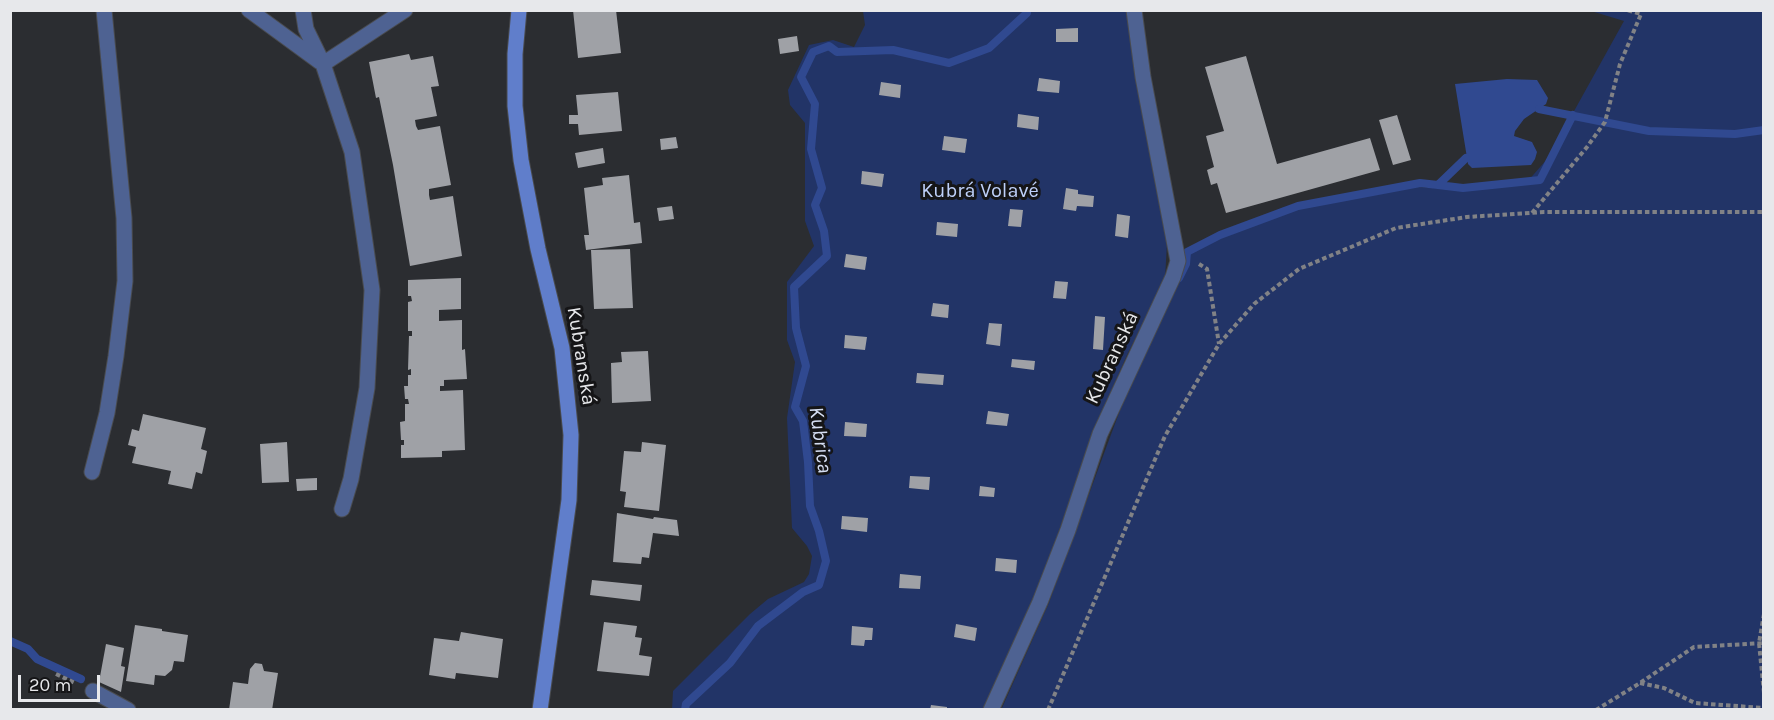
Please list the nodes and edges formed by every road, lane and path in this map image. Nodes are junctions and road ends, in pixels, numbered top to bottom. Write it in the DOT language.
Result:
graph roads {
  1 [pos="104,10"];
  2 [pos="249,10"];
  3 [pos="303,10"];
  4 [pos="405,10"];
  5 [pos="519,10"];
  6 [pos="1134,10"];
  7 [pos="1627,10"];
  8 [pos="323,64"];
  9 [pos="1764,212"];
  10 [pos="1532,213"];
  11 [pos="1178,261"];
  12 [pos="1219,344"];
  13 [pos="92,472"];
  14 [pos="342,509"];
  15 [pos="1764,614"];
  16 [pos="1761,643"];
  17 [pos="1640,683"];
  18 [pos="93,692"];
  19 [pos="1764,693"];
  20 [pos="1764,708"];
  21 [pos="128,710"];
  22 [pos="540,710"];
  23 [pos="991,710"];
  24 [pos="1048,710"];
  25 [pos="1596,710"];
  1 -- 13 [label="street"];
  2 -- 8 [label="street"];
  3 -- 8 [label="street"];
  4 -- 8 [label="street"];
  5 -- 22 [label="street, Kubranská"];
  6 -- 11 [label="street"];
  7 -- 10 [label="path"];
  8 -- 14 [label="street"];
  9 -- 10 [label="path"];
  10 -- 12 [label="path"];
  11 -- 12 [label="path"];
  11 -- 23 [label="street, Kubranská"];
  12 -- 24 [label="path"];
  15 -- 16 [label="path"];
  16 -- 17 [label="path"];
  16 -- 19 [label="path"];
  17 -- 20 [label="path"];
  17 -- 25 [label="path"];
  18 -- 21 [label="street"];
}
